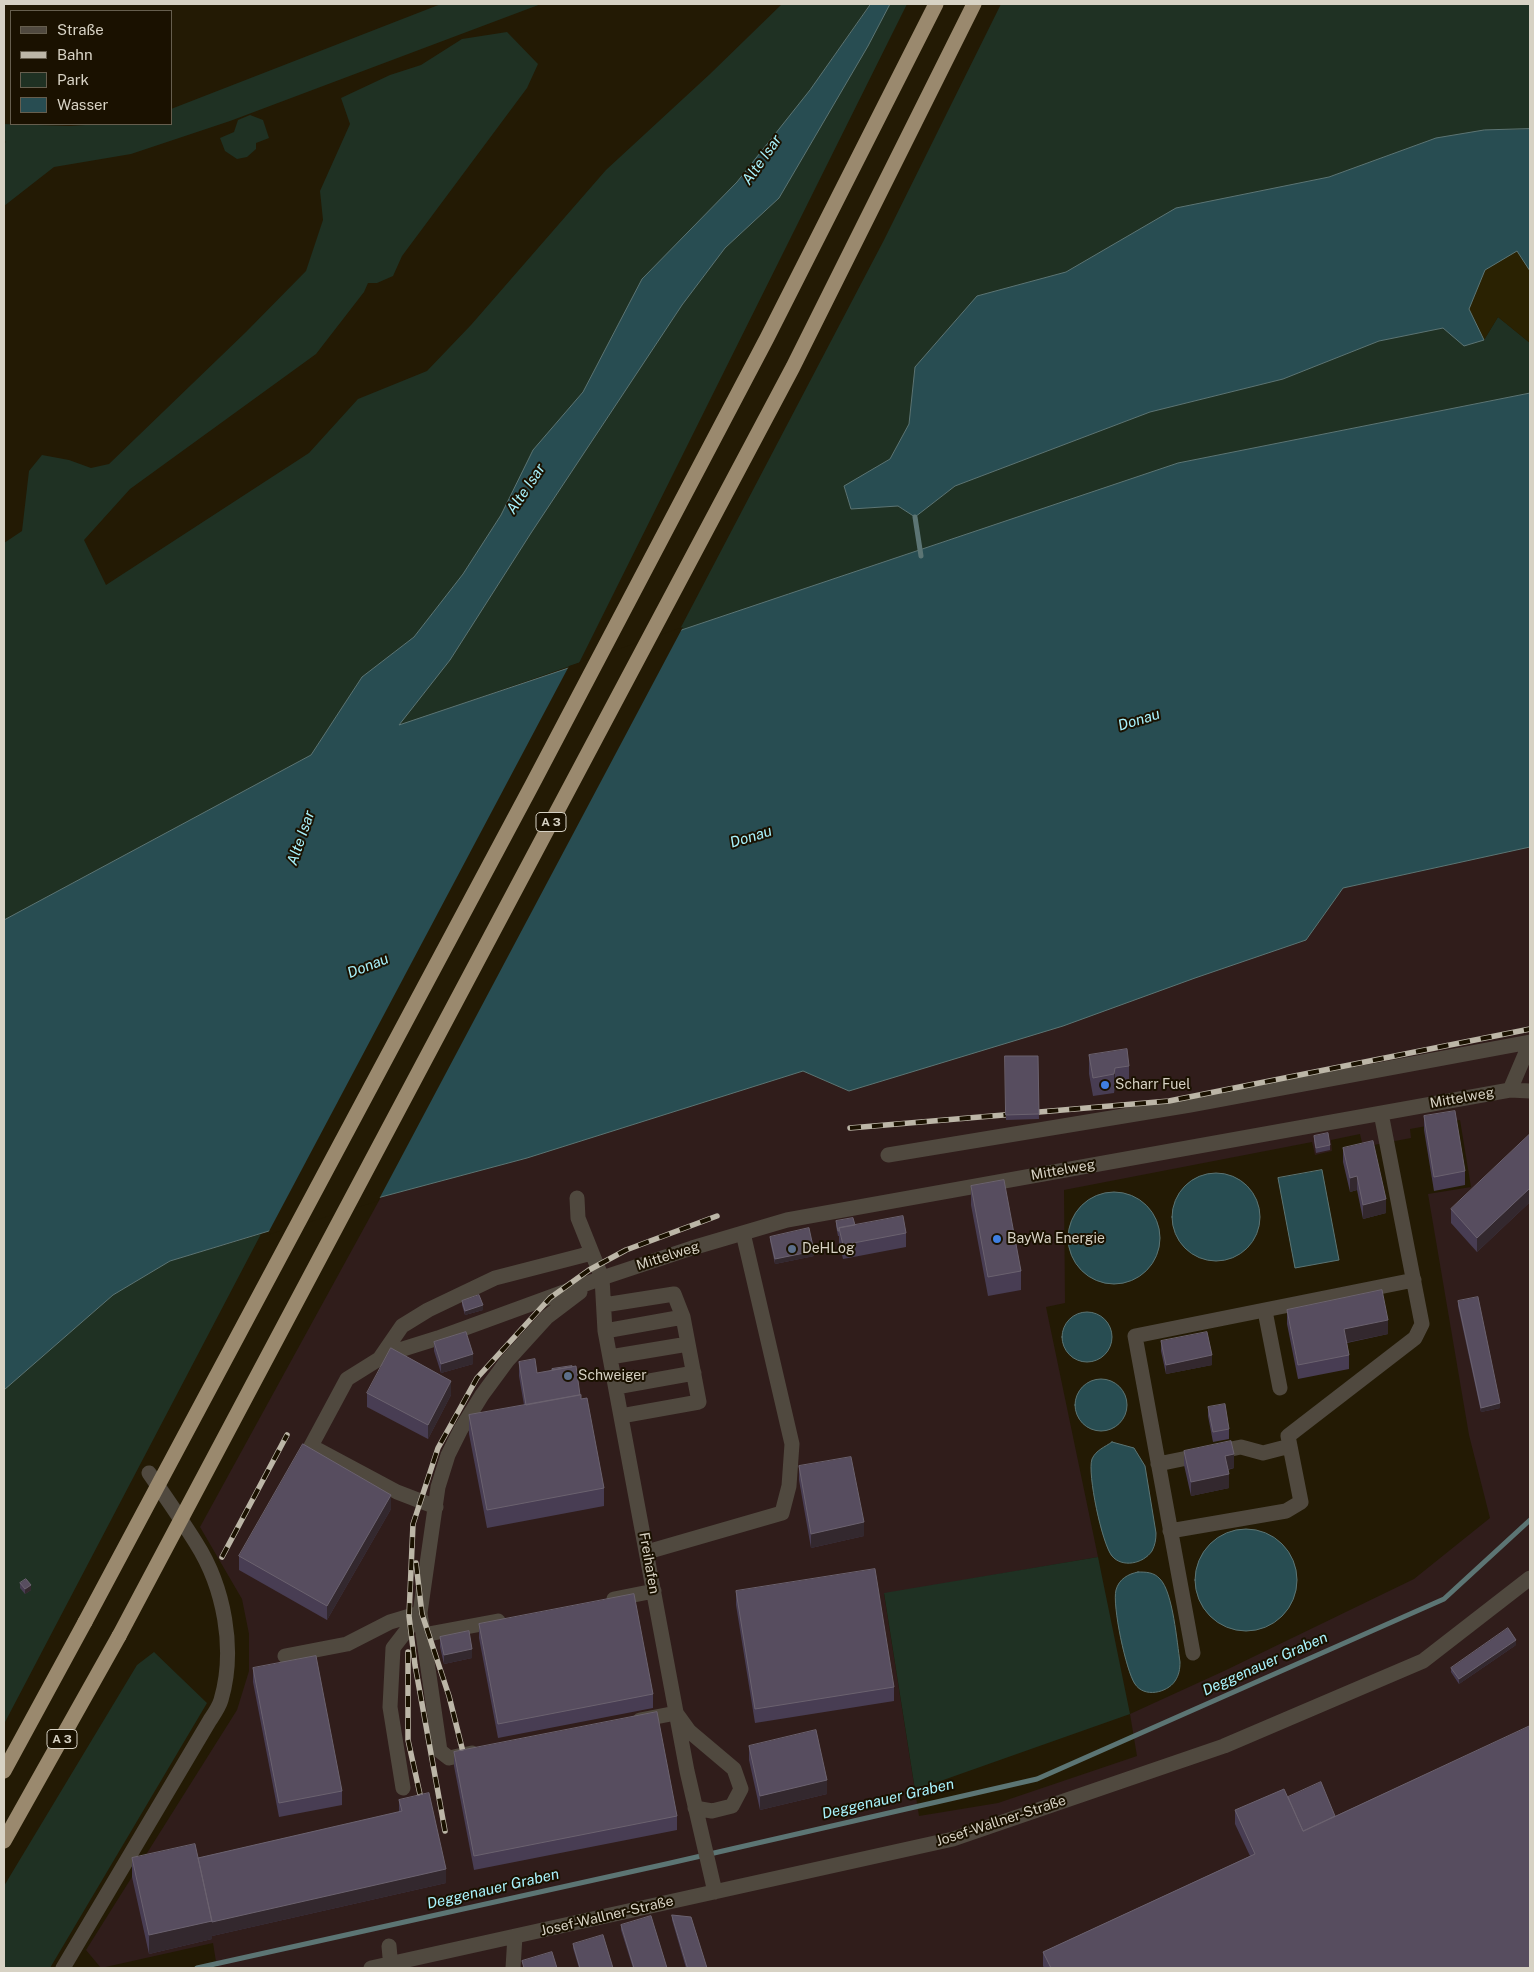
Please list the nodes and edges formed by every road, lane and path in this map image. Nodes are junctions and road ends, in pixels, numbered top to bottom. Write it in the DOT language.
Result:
graph roads {
  1 [pos="936,4"];
  2 [pos="974,4"];
  3 [pos="1530,1042"];
  4 [pos="1510,1090"];
  5 [pos="1530,1090"];
  6 [pos="1380,1113"];
  7 [pos="888,1155"];
  8 [pos="576,1198"];
  9 [pos="743,1233"];
  10 [pos="592,1253"];
  11 [pos="602,1278"];
  12 [pos="1414,1280"];
  13 [pos="604,1306"];
  14 [pos="1265,1311"];
  15 [pos="683,1317"];
  16 [pos="605,1331"];
  17 [pos="688,1344"];
  18 [pos="610,1357"];
  19 [pos="380,1359"];
  20 [pos="694,1373"];
  21 [pos="616,1387"];
  22 [pos="1280,1388"];
  23 [pos="621,1416"];
  24 [pos="1290,1446"];
  25 [pos="1158,1464"];
  26 [pos="149,1473"];
  27 [pos="436,1507"];
  28 [pos="1170,1531"];
  29 [pos="647,1552"];
  30 [pos="1530,1578"];
  31 [pos="654,1591"];
  32 [pos="595,1602"];
  33 [pos="420,1613"];
  34 [pos="517,1617"];
  35 [pos="423,1635"];
  36 [pos="1193,1653"];
  37 [pos="286,1656"];
  38 [pos="676,1713"];
  39 [pos="625,1723"];
  40 [pos="483,1751"];
  41 [pos="4,1771"];
  42 [pos="403,1788"];
  43 [pos="695,1808"];
  44 [pos="4,1842"];
  45 [pos="715,1892"];
  46 [pos="515,1936"];
  47 [pos="389,1946"];
  48 [pos="391,1966"];
  49 [pos="63,1968"];
  50 [pos="371,1968"];
  51 [pos="513,1968"];
  1 -- 41 [label="highway, A 3, bridge"];
  2 -- 44 [label="highway, A 3, bridge"];
  3 -- 4 [label="street"];
  3 -- 7 [label="street"];
  4 -- 5 [label="street, Mittelweg"];
  4 -- 6 [label="street, Mittelweg"];
  6 -- 9 [label="street, Mittelweg"];
  6 -- 12 [label="street"];
  8 -- 10 [label="street, Freihafen"];
  9 -- 11 [label="street, Mittelweg"];
  9 -- 29 [label="street"];
  10 -- 11 [label="street, Freihafen"];
  10 -- 19 [label="street"];
  11 -- 13 [label="street, Freihafen"];
  11 -- 19 [label="street, Mittelweg"];
  11 -- 27 [label="street"];
  12 -- 14 [label="street"];
  12 -- 24 [label="street"];
  13 -- 15 [label="street"];
  13 -- 16 [label="street, Freihafen"];
  14 -- 22 [label="street"];
  14 -- 25 [label="street"];
  15 -- 16 [label="street"];
  15 -- 17 [label="street"];
  16 -- 18 [label="street, Freihafen"];
  17 -- 18 [label="street"];
  17 -- 20 [label="street"];
  18 -- 21 [label="street, Freihafen"];
  19 -- 27 [label="street, Mittelweg"];
  20 -- 21 [label="street"];
  20 -- 23 [label="street"];
  21 -- 23 [label="street, Freihafen"];
  23 -- 29 [label="street, Freihafen"];
  24 -- 25 [label="street"];
  24 -- 28 [label="street"];
  25 -- 28 [label="street"];
  26 -- 49 [label="street"];
  27 -- 33 [label="street"];
  28 -- 36 [label="street"];
  29 -- 31 [label="street, Freihafen"];
  30 -- 45 [label="street, Josef-Wallner-Straße"];
  31 -- 32 [label="street"];
  31 -- 38 [label="street, Freihafen"];
  33 -- 35 [label="street"];
  33 -- 37 [label="street"];
  33 -- 42 [label="street"];
  34 -- 35 [label="street"];
  35 -- 40 [label="street"];
  38 -- 39 [label="street"];
  38 -- 43 [label="street, Freihafen"];
  38 -- 43 [label="street"];
  43 -- 45 [label="street, Freihafen"];
  45 -- 46 [label="street, Josef-Wallner-Straße"];
  46 -- 48 [label="street, Josef-Wallner-Straße"];
  46 -- 51 [label="street"];
  47 -- 48 [label="street"];
  48 -- 50 [label="street, Josef-Wallner-Straße"];
}
